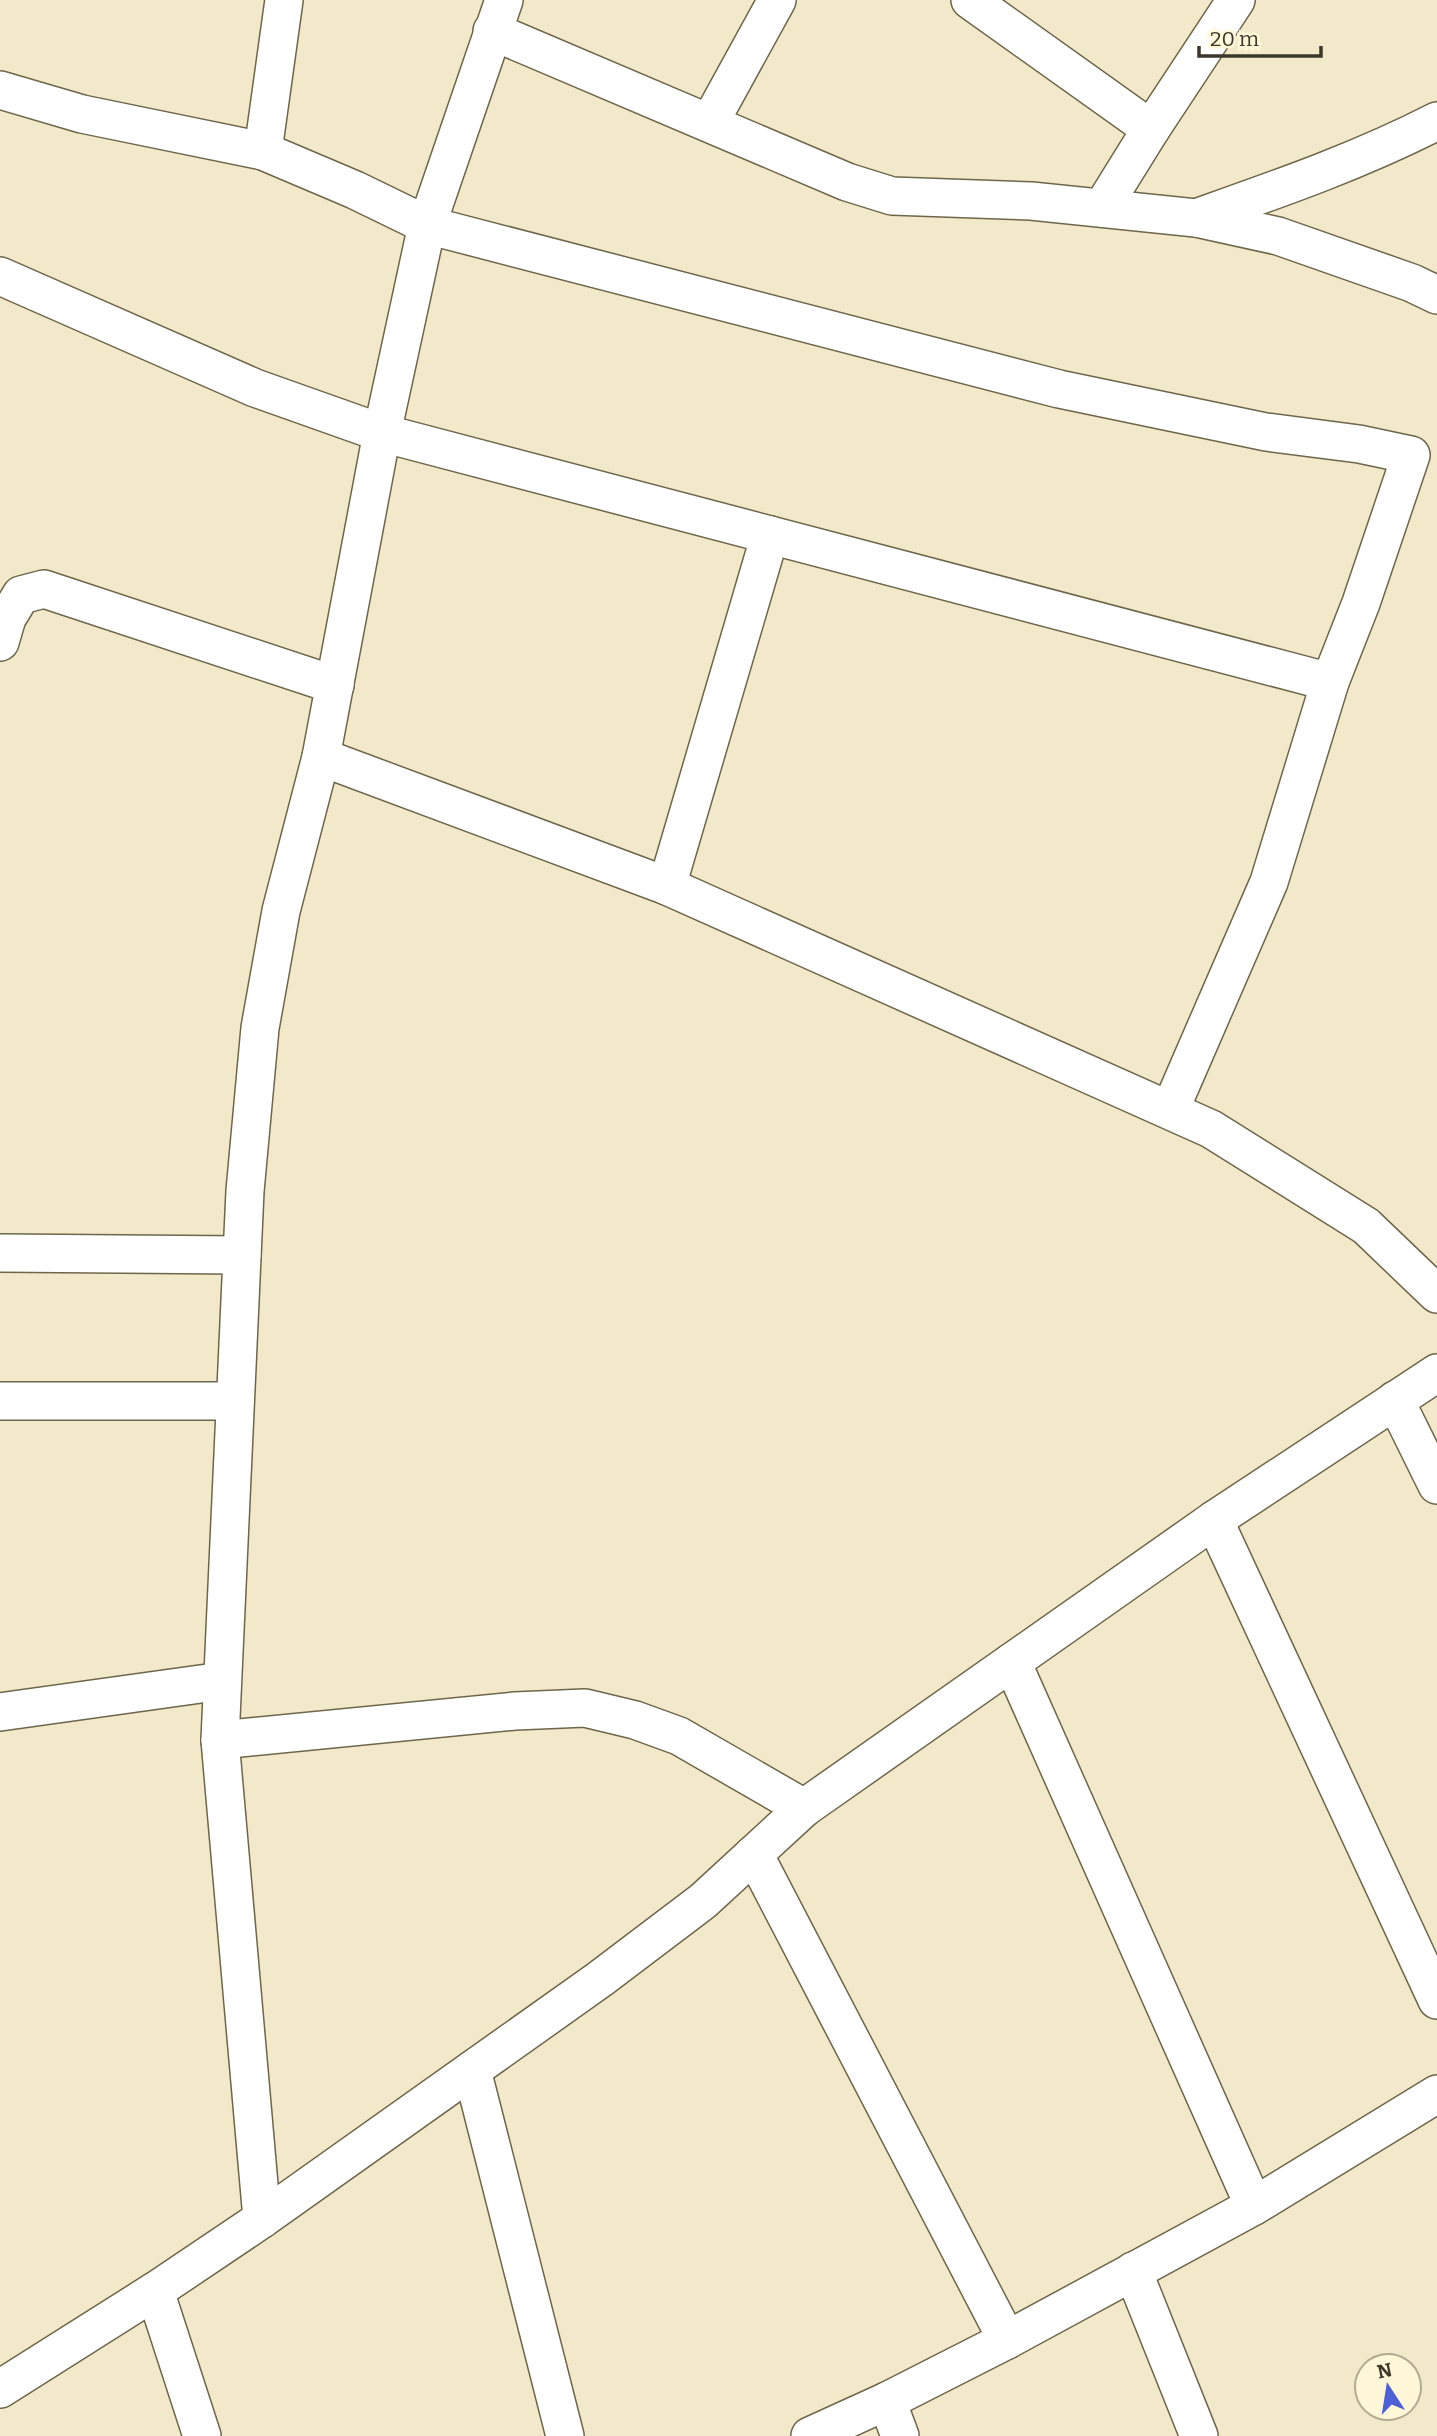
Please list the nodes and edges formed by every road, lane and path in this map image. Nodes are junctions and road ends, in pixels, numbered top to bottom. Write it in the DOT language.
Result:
graph roads {
  1 [pos="284,0"];
  2 [pos="777,0"];
  3 [pos="970,0"];
  4 [pos="1236,0"];
  5 [pos="498,15"];
  6 [pos="0,90"];
  7 [pos="1437,121"];
  8 [pos="710,122"];
  9 [pos="1151,129"];
  10 [pos="263,151"];
  11 [pos="1101,208"];
  12 [pos="1196,218"];
  13 [pos="427,225"];
  14 [pos="0,276"];
  15 [pos="1437,295"];
  16 [pos="382,433"];
  17 [pos="1424,461"];
  18 [pos="770,535"];
  19 [pos="0,642"];
  20 [pos="1330,682"];
  21 [pos="335,685"];
  22 [pos="321,757"];
  23 [pos="667,886"];
  24 [pos="1170,1110"];
  25 [pos="0,1253"];
  26 [pos="242,1255"];
  27 [pos="1437,1294"];
  28 [pos="1437,1373"];
  29 [pos="1395,1400"];
  30 [pos="0,1401"];
  31 [pos="235,1401"];
  32 [pos="1437,1485"];
  33 [pos="1214,1520"];
  34 [pos="1012,1662"];
  35 [pos="222,1681"];
  36 [pos="0,1712"];
  37 [pos="220,1740"];
  38 [pos="804,1808"];
  39 [pos="754,1854"];
  40 [pos="1437,2000"];
  41 [pos="472,2070"];
  42 [pos="1437,2094"];
  43 [pos="1254,2206"];
  44 [pos="262,2219"];
  45 [pos="1133,2271"];
  46 [pos="155,2291"];
  47 [pos="1007,2340"];
  48 [pos="0,2389"];
  49 [pos="887,2401"];
  50 [pos="202,2436"];
  51 [pos="565,2436"];
  52 [pos="810,2436"];
  53 [pos="900,2436"];
  54 [pos="1199,2436"];
  1 -- 10 [label="street"];
  2 -- 8 [label="street"];
  3 -- 9 [label="street"];
  4 -- 9 [label="street"];
  5 -- 8 [label="street"];
  5 -- 13 [label="street"];
  6 -- 10 [label="street"];
  7 -- 12 [label="street"];
  8 -- 11 [label="street"];
  9 -- 11 [label="street"];
  10 -- 13 [label="street"];
  11 -- 12 [label="street"];
  12 -- 15 [label="street"];
  13 -- 16 [label="street"];
  13 -- 17 [label="street"];
  14 -- 16 [label="street"];
  16 -- 18 [label="street"];
  16 -- 21 [label="street"];
  17 -- 20 [label="street"];
  18 -- 20 [label="street"];
  18 -- 23 [label="street"];
  19 -- 21 [label="street"];
  20 -- 24 [label="street"];
  21 -- 22 [label="street"];
  22 -- 23 [label="street"];
  22 -- 26 [label="street"];
  23 -- 24 [label="street"];
  24 -- 27 [label="street"];
  25 -- 26 [label="street"];
  26 -- 31 [label="street"];
  28 -- 29 [label="street"];
  29 -- 32 [label="street"];
  29 -- 33 [label="street"];
  30 -- 31 [label="street"];
  31 -- 35 [label="street"];
  33 -- 34 [label="street"];
  33 -- 40 [label="street"];
  34 -- 38 [label="street"];
  34 -- 43 [label="street"];
  35 -- 36 [label="street"];
  35 -- 37 [label="street"];
  37 -- 38 [label="street"];
  37 -- 44 [label="street"];
  38 -- 39 [label="street"];
  39 -- 41 [label="street"];
  39 -- 47 [label="street"];
  41 -- 44 [label="street"];
  41 -- 51 [label="street"];
  42 -- 43 [label="street"];
  43 -- 45 [label="street"];
  44 -- 46 [label="street"];
  45 -- 47 [label="street"];
  45 -- 54 [label="street"];
  46 -- 48 [label="street"];
  46 -- 50 [label="street"];
  47 -- 49 [label="street"];
  49 -- 52 [label="street"];
  49 -- 53 [label="street"];
}
